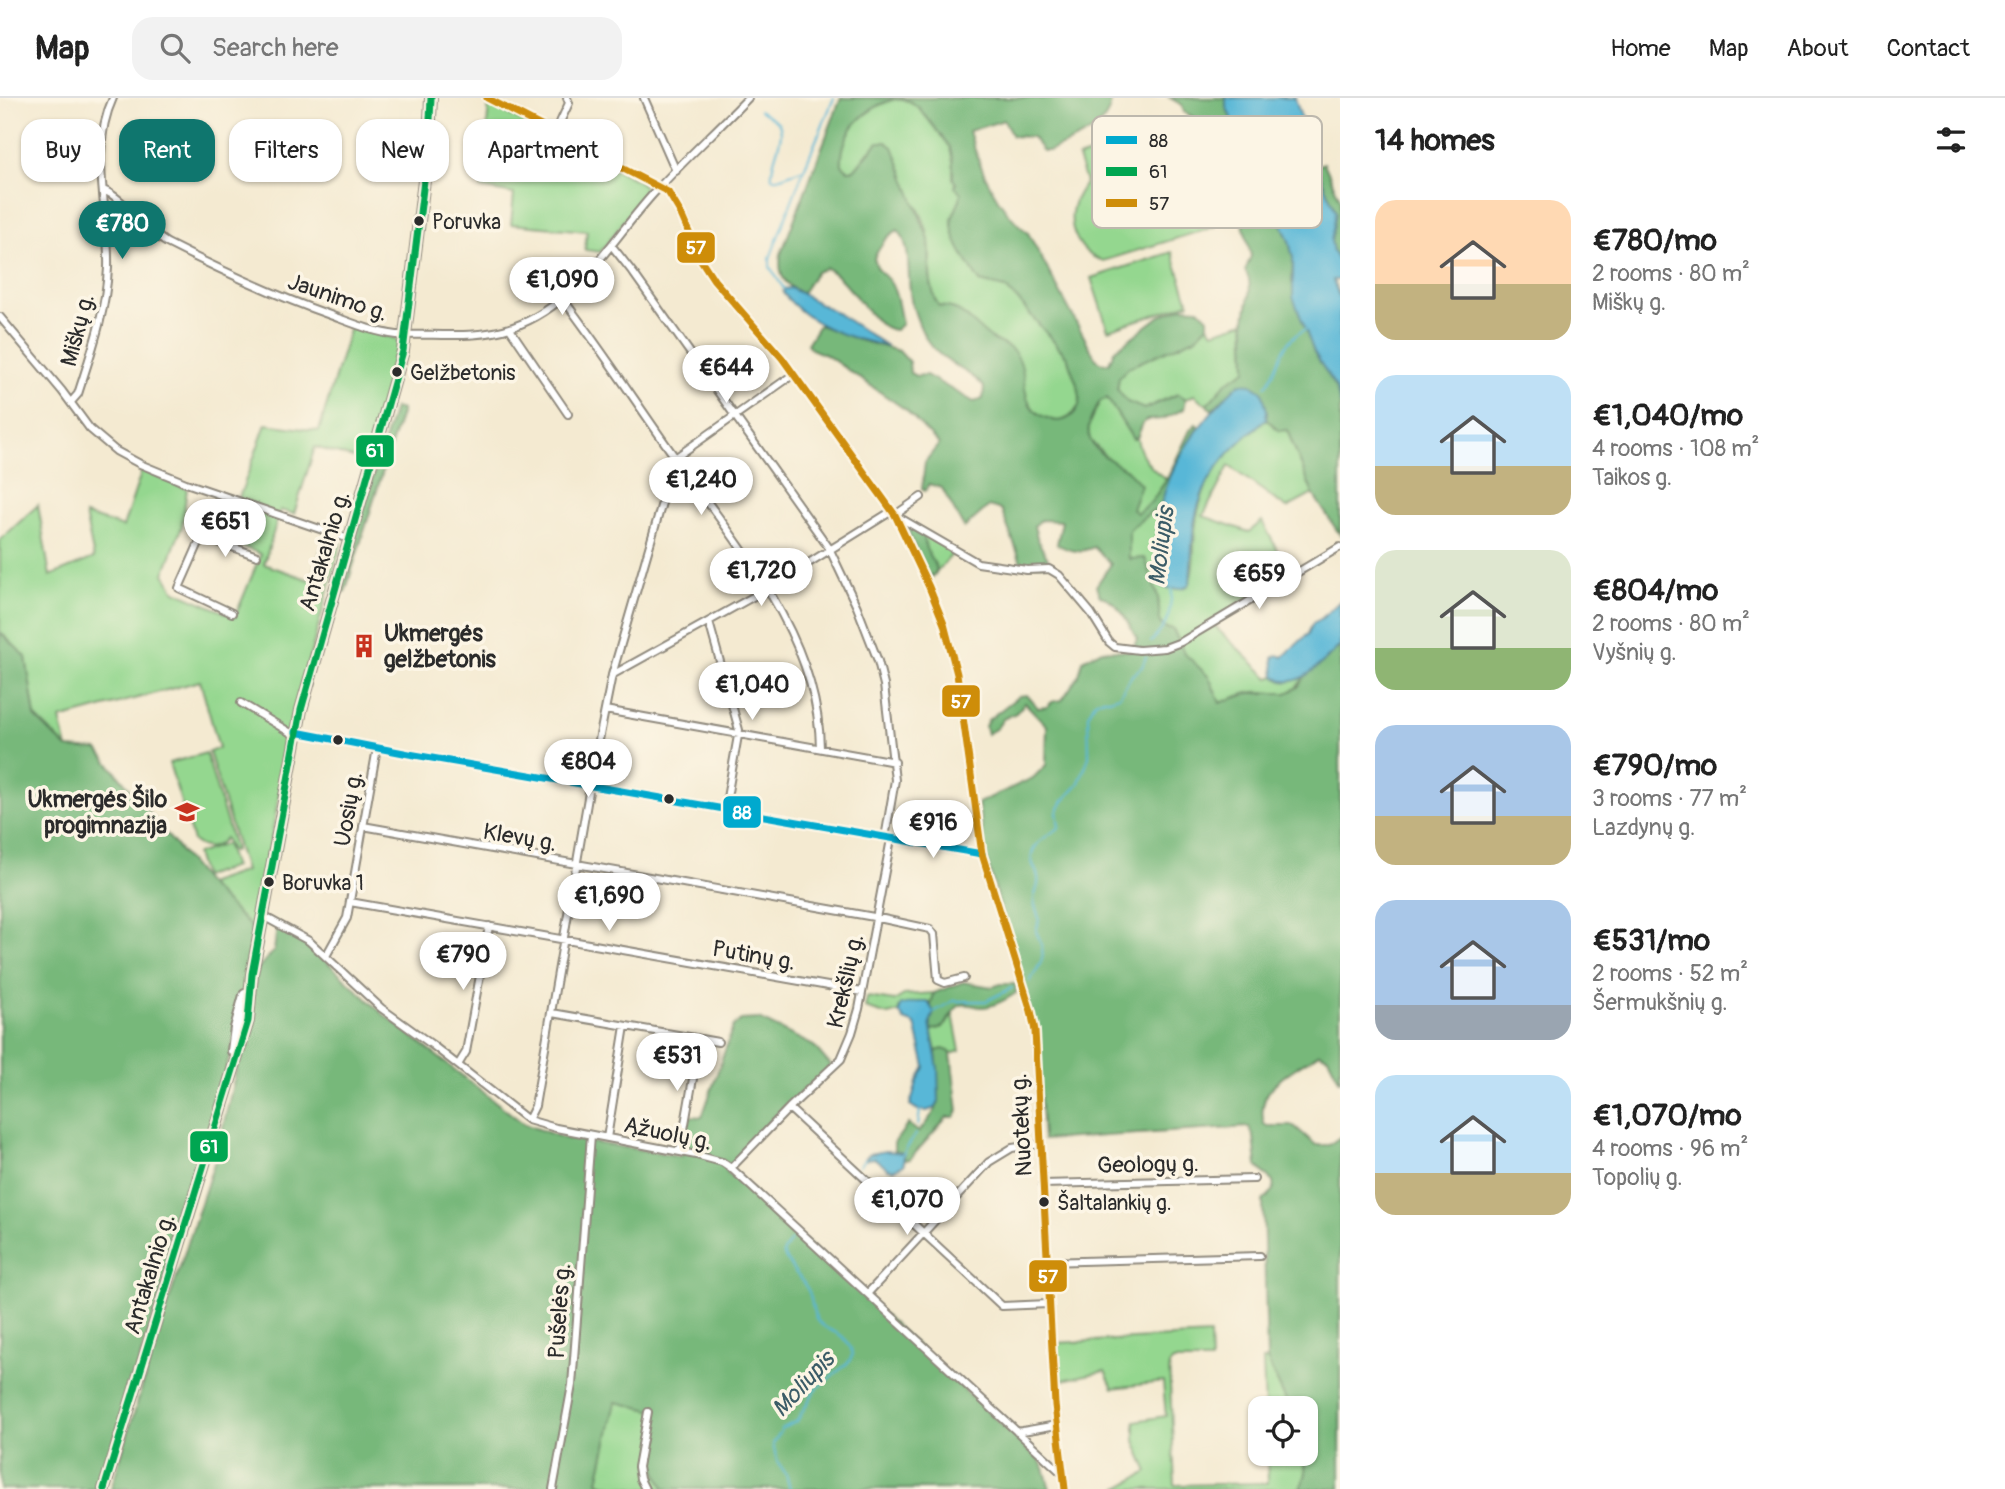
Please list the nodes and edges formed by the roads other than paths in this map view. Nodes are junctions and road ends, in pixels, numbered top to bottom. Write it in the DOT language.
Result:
graph roads {
  1 [pos="113,98"];
  2 [pos="431,98"];
  3 [pos="487,98"];
  4 [pos="567,98"];
  5 [pos="644,98"];
  6 [pos="748,98"];
  7 [pos="528,119"];
  8 [pos="562,119"];
  9 [pos="623,169"];
  10 [pos="676,171"];
  11 [pos="659,188"];
  12 [pos="103,190"];
  13 [pos="612,246"];
  14 [pos="563,299"];
  15 [pos="0,317"];
  16 [pos="510,329"];
  17 [pos="407,335"];
  18 [pos="794,374"];
  19 [pos="71,402"];
  20 [pos="568,414"];
  21 [pos="734,416"];
  22 [pos="675,458"];
  23 [pos="921,497"];
  24 [pos="893,513"];
  25 [pos="349,539"];
  26 [pos="1340,547"];
  27 [pos="830,550"];
  28 [pos="257,556"];
  29 [pos="767,589"];
  30 [pos="232,613"];
  31 [pos="709,622"];
  32 [pos="612,675"];
  33 [pos="241,703"];
  34 [pos="605,710"];
  35 [pos="738,733"];
  36 [pos="296,734"];
  37 [pos="377,748"];
  38 [pos="820,748"];
  39 [pos="895,762"];
  40 [pos="590,785"];
  41 [pos="724,809"];
  42 [pos="363,826"];
  43 [pos="888,838"];
  44 [pos="982,854"];
  45 [pos="578,865"];
  46 [pos="350,902"];
  47 [pos="262,916"];
  48 [pos="877,917"];
  49 [pos="489,926"];
  50 [pos="564,939"];
  51 [pos="326,956"];
  52 [pos="964,978"];
  53 [pos="862,992"];
  54 [pos="552,1013"];
  55 [pos="625,1026"];
  56 [pos="700,1039"];
  57 [pos="718,1042"];
  58 [pos="458,1065"];
  59 [pos="789,1108"];
  60 [pos="528,1120"];
  61 [pos="591,1135"];
  62 [pos="607,1138"];
  63 [pos="1040,1144"];
  64 [pos="680,1152"];
  65 [pos="731,1168"];
  66 [pos="1254,1180"];
  67 [pos="1042,1184"];
  68 [pos="924,1234"];
  69 [pos="1260,1256"];
  70 [pos="1046,1262"];
  71 [pos="867,1293"];
  72 [pos="1048,1304"];
  73 [pos="648,1412"];
  74 [pos="1057,1425"];
  75 [pos="1017,1432"];
  76 [pos="1062,1473"];
  77 [pos="104,1489"];
  78 [pos="553,1489"];
  79 [pos="645,1489"];
  80 [pos="1065,1489"];
  1 -- 12 [label="street, Miškų g."];
  2 -- 17 [label="main road, Antakalnio g."];
  3 -- 7 [label="street"];
  4 -- 8 [label="street"];
  5 -- 10 [label="street"];
  6 -- 10 [label="street, Jaunimo g."];
  9 -- 11 [label="street"];
  10 -- 11 [label="street, Jaunimo g."];
  11 -- 13 [label="street, Jaunimo g."];
  11 -- 18 [label="street, Nuotekų g."];
  12 -- 17 [label="street, Jaunimo g."];
  12 -- 19 [label="street, Miškų g."];
  13 -- 14 [label="street, Jaunimo g."];
  13 -- 21 [label="street, Krekšlių g."];
  14 -- 16 [label="street, Jaunimo g."];
  14 -- 22 [label="street"];
  15 -- 19 [label="street"];
  16 -- 17 [label="street, Jaunimo g."];
  16 -- 20 [label="street"];
  17 -- 25 [label="main road, Antakalnio g."];
  18 -- 21 [label="street"];
  18 -- 24 [label="street, Nuotekų g."];
  19 -- 25 [label="street"];
  21 -- 22 [label="street"];
  21 -- 27 [label="street, Krekšlių g."];
  22 -- 29 [label="street"];
  22 -- 32 [label="street"];
  23 -- 24 [label="street"];
  24 -- 26 [label="street"];
  24 -- 27 [label="street"];
  24 -- 44 [label="street, Nuotekų g."];
  25 -- 36 [label="main road, Antakalnio g."];
  27 -- 29 [label="street"];
  27 -- 39 [label="street, Krekšlių g."];
  28 -- 30 [label="street"];
  29 -- 31 [label="street"];
  29 -- 38 [label="street"];
  31 -- 32 [label="street"];
  31 -- 35 [label="street"];
  32 -- 34 [label="street"];
  33 -- 36 [label="street"];
  34 -- 35 [label="street"];
  34 -- 40 [label="street"];
  35 -- 38 [label="street"];
  35 -- 41 [label="street"];
  36 -- 37 [label="street"];
  36 -- 47 [label="main road, Antakalnio g."];
  37 -- 40 [label="street"];
  37 -- 42 [label="street, Uosių g."];
  38 -- 39 [label="street"];
  39 -- 43 [label="street, Krekšlių g."];
  40 -- 41 [label="street"];
  40 -- 45 [label="street"];
  41 -- 43 [label="street"];
  42 -- 45 [label="street, Klevų g."];
  42 -- 46 [label="street, Uosių g."];
  43 -- 44 [label="street"];
  43 -- 48 [label="street, Krekšlių g."];
  44 -- 63 [label="street, Nuotekų g."];
  45 -- 48 [label="street, Klevų g."];
  45 -- 50 [label="street"];
  46 -- 49 [label="street, Putinų g."];
  46 -- 51 [label="street, Uosių g."];
  47 -- 51 [label="street, Ąžuolų g."];
  47 -- 77 [label="main road, Antakalnio g."];
  48 -- 52 [label="street, Klevų g."];
  48 -- 53 [label="street, Krekšlių g."];
  49 -- 50 [label="street, Putinų g."];
  49 -- 58 [label="street"];
  50 -- 53 [label="street, Putinų g."];
  50 -- 54 [label="street"];
  51 -- 58 [label="street, Ąžuolų g."];
  53 -- 59 [label="street, Krekšlių g."];
  54 -- 55 [label="street"];
  54 -- 60 [label="street"];
  55 -- 56 [label="street"];
  55 -- 62 [label="street"];
  56 -- 57 [label="street"];
  56 -- 64 [label="street"];
  58 -- 60 [label="street, Ąžuolų g."];
  59 -- 65 [label="street, Krekšlių g."];
  59 -- 68 [label="street"];
  60 -- 61 [label="street, Ąžuolų g."];
  61 -- 62 [label="street, Ąžuolų g."];
  61 -- 78 [label="street, Pušelės g."];
  62 -- 64 [label="street, Ąžuolų g."];
  63 -- 67 [label="street, Nuotekų g."];
  63 -- 68 [label="street"];
  64 -- 65 [label="street, Ąžuolų g."];
  65 -- 71 [label="street, Ąžuolų g."];
  66 -- 67 [label="street, Geologų g."];
  67 -- 70 [label="street, Nuotekų g."];
  68 -- 71 [label="street"];
  68 -- 72 [label="street"];
  69 -- 70 [label="street"];
  70 -- 72 [label="street, Nuotekų g."];
  71 -- 75 [label="street, Ąžuolų g."];
  72 -- 74 [label="street, Nuotekų g."];
  73 -- 79 [label="street"];
  74 -- 75 [label="street"];
  74 -- 76 [label="street, Nuotekų g."];
  75 -- 76 [label="street, Ąžuolų g."];
  76 -- 80 [label="street, Nuotekų g."];
}
